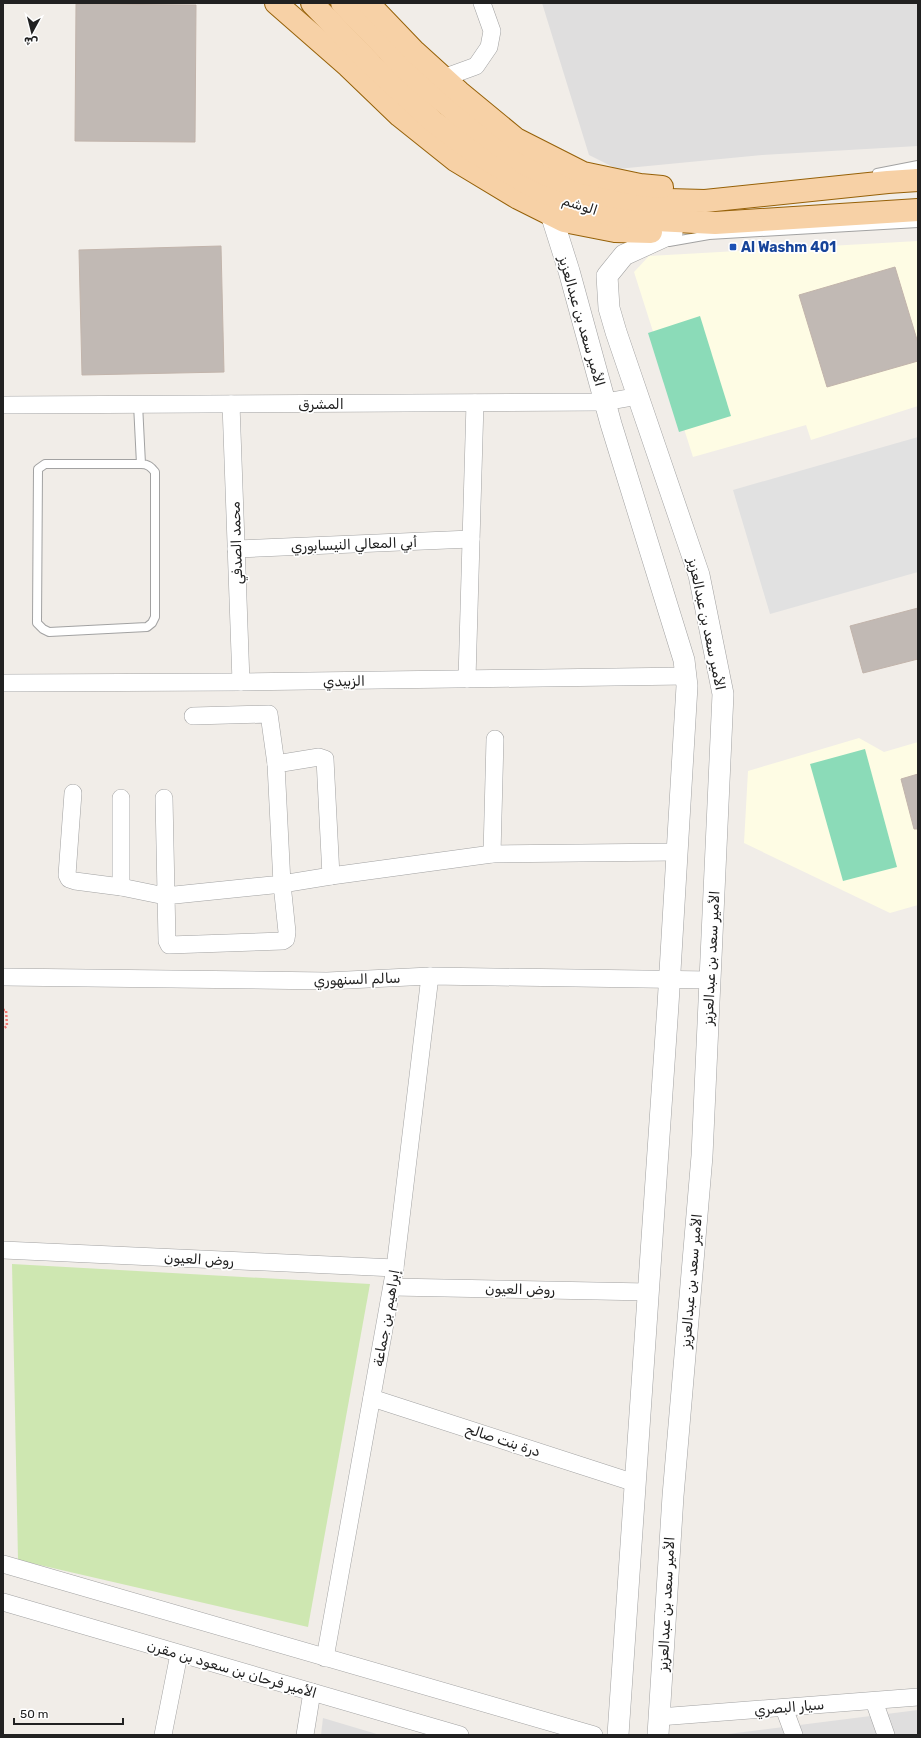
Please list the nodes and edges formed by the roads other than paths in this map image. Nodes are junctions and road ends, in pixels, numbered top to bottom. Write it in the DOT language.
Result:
graph roads {
  1 [pos="276,3"];
  2 [pos="312,3"];
  3 [pos="342,3"];
  4 [pos="368,3"];
  5 [pos="482,3"];
  6 [pos="443,78"];
  7 [pos="918,165"];
  8 [pos="918,180"];
  9 [pos="761,194"];
  10 [pos="551,214"];
  11 [pos="913,219"];
  12 [pos="715,223"];
  13 [pos="672,233"];
  14 [pos="641,248"];
  15 [pos="638,396"];
  16 [pos="605,402"];
  17 [pos="475,403"];
  18 [pos="138,404"];
  19 [pos="231,404"];
  20 [pos="3,405"];
  21 [pos="141,464"];
  22 [pos="471,539"];
  23 [pos="236,549"];
  24 [pos="686,676"];
  25 [pos="467,679"];
  26 [pos="241,682"];
  27 [pos="3,683"];
  28 [pos="193,716"];
  29 [pos="495,739"];
  30 [pos="276,764"];
  31 [pos="73,793"];
  32 [pos="121,798"];
  33 [pos="164,798"];
  34 [pos="677,852"];
  35 [pos="492,854"];
  36 [pos="332,876"];
  37 [pos="282,884"];
  38 [pos="121,887"];
  39 [pos="165,896"];
  40 [pos="430,976"];
  41 [pos="3,977"];
  42 [pos="669,978"];
  43 [pos="710,980"];
  44 [pos="3,1250"];
  45 [pos="395,1268"];
  46 [pos="392,1287"];
  47 [pos="648,1292"];
  48 [pos="372,1398"];
  49 [pos="635,1483"];
  50 [pos="3,1564"];
  51 [pos="3,1602"];
  52 [pos="180,1654"];
  53 [pos="325,1658"];
  54 [pos="312,1692"];
  55 [pos="918,1697"];
  56 [pos="874,1701"];
  57 [pos="784,1708"];
  58 [pos="659,1726"];
  59 [pos="163,1735"];
  60 [pos="305,1735"];
  61 [pos="460,1735"];
  62 [pos="594,1735"];
  63 [pos="618,1735"];
  64 [pos="794,1735"];
  65 [pos="886,1735"];
  1 -- 10 [label="main road"];
  2 -- 12 [label="main road, الوشم"];
  3 -- 9 [label="main road, الوشم"];
  4 -- 6 [label="main road"];
  5 -- 6 [label="street"];
  6 -- 9 [label="main road"];
  7 -- 9 [label="lane"];
  8 -- 9 [label="main road, الوشم"];
  10 -- 13 [label="main road"];
  10 -- 16 [label="street, الأمير سعد بن عبدالعزيز"];
  11 -- 12 [label="main road, الوشم"];
  11 -- 14 [label="lane"];
  12 -- 13 [label="main road"];
  13 -- 14 [label="street, الأمير سعد بن عبدالعزيز"];
  14 -- 15 [label="street, الأمير سعد بن عبدالعزيز"];
  15 -- 16 [label="street, المشرق"];
  15 -- 43 [label="street, الأمير سعد بن عبدالعزيز"];
  16 -- 17 [label="street, المشرق"];
  16 -- 24 [label="street, الأمير سعد بن عبدالعزيز"];
  17 -- 19 [label="street, المشرق"];
  17 -- 22 [label="street"];
  18 -- 19 [label="street, المشرق"];
  18 -- 20 [label="street, المشرق"];
  18 -- 21 [label="lane"];
  19 -- 23 [label="street, محمد الصدفي"];
  21 -- 21 [label="lane"];
  22 -- 23 [label="street, أبي المعالي النيسابوري"];
  22 -- 25 [label="street"];
  23 -- 26 [label="street, محمد الصدفي"];
  24 -- 25 [label="street, الزبيدي"];
  24 -- 34 [label="street, الأمير سعد بن عبدالعزيز"];
  25 -- 26 [label="street, الزبيدي"];
  26 -- 27 [label="street, الزبيدي"];
  28 -- 30 [label="street"];
  29 -- 35 [label="street"];
  30 -- 36 [label="street"];
  30 -- 37 [label="street"];
  31 -- 38 [label="street"];
  32 -- 38 [label="street"];
  33 -- 39 [label="street"];
  34 -- 35 [label="street"];
  34 -- 42 [label="street, الأمير سعد بن عبدالعزيز"];
  35 -- 36 [label="street"];
  36 -- 37 [label="street"];
  37 -- 39 [label="street"];
  37 -- 39 [label="street"];
  38 -- 39 [label="street"];
  40 -- 41 [label="street, سالم السنهوري"];
  40 -- 42 [label="street, سالم السنهوري"];
  40 -- 45 [label="street, إبراهيم بن جماعة"];
  42 -- 43 [label="street, سالم السنهوري"];
  42 -- 47 [label="street, الأمير سعد بن عبدالعزيز"];
  43 -- 58 [label="street, الأمير سعد بن عبدالعزيز"];
  44 -- 45 [label="street, روض العيون"];
  45 -- 46 [label="street, إبراهيم بن جماعة"];
  46 -- 47 [label="street, روض العيون"];
  46 -- 48 [label="street, إبراهيم بن جماعة"];
  47 -- 49 [label="street, الأمير سعد بن عبدالعزيز"];
  48 -- 49 [label="street, درة بنت صالح"];
  48 -- 53 [label="street, إبراهيم بن جماعة"];
  49 -- 63 [label="street, الأمير سعد بن عبدالعزيز"];
  50 -- 53 [label="street"];
  51 -- 52 [label="street, الأمير فرحان بن سعود بن مقرن"];
  52 -- 54 [label="street, الأمير فرحان بن سعود بن مقرن"];
  52 -- 59 [label="street"];
  53 -- 62 [label="street"];
  54 -- 60 [label="street"];
  54 -- 61 [label="street, الأمير فرحان بن سعود بن مقرن"];
  55 -- 56 [label="street, سيار البصري"];
  56 -- 57 [label="street, سيار البصري"];
  56 -- 65 [label="street"];
  57 -- 58 [label="street, سيار البصري"];
  57 -- 64 [label="street"];
}
